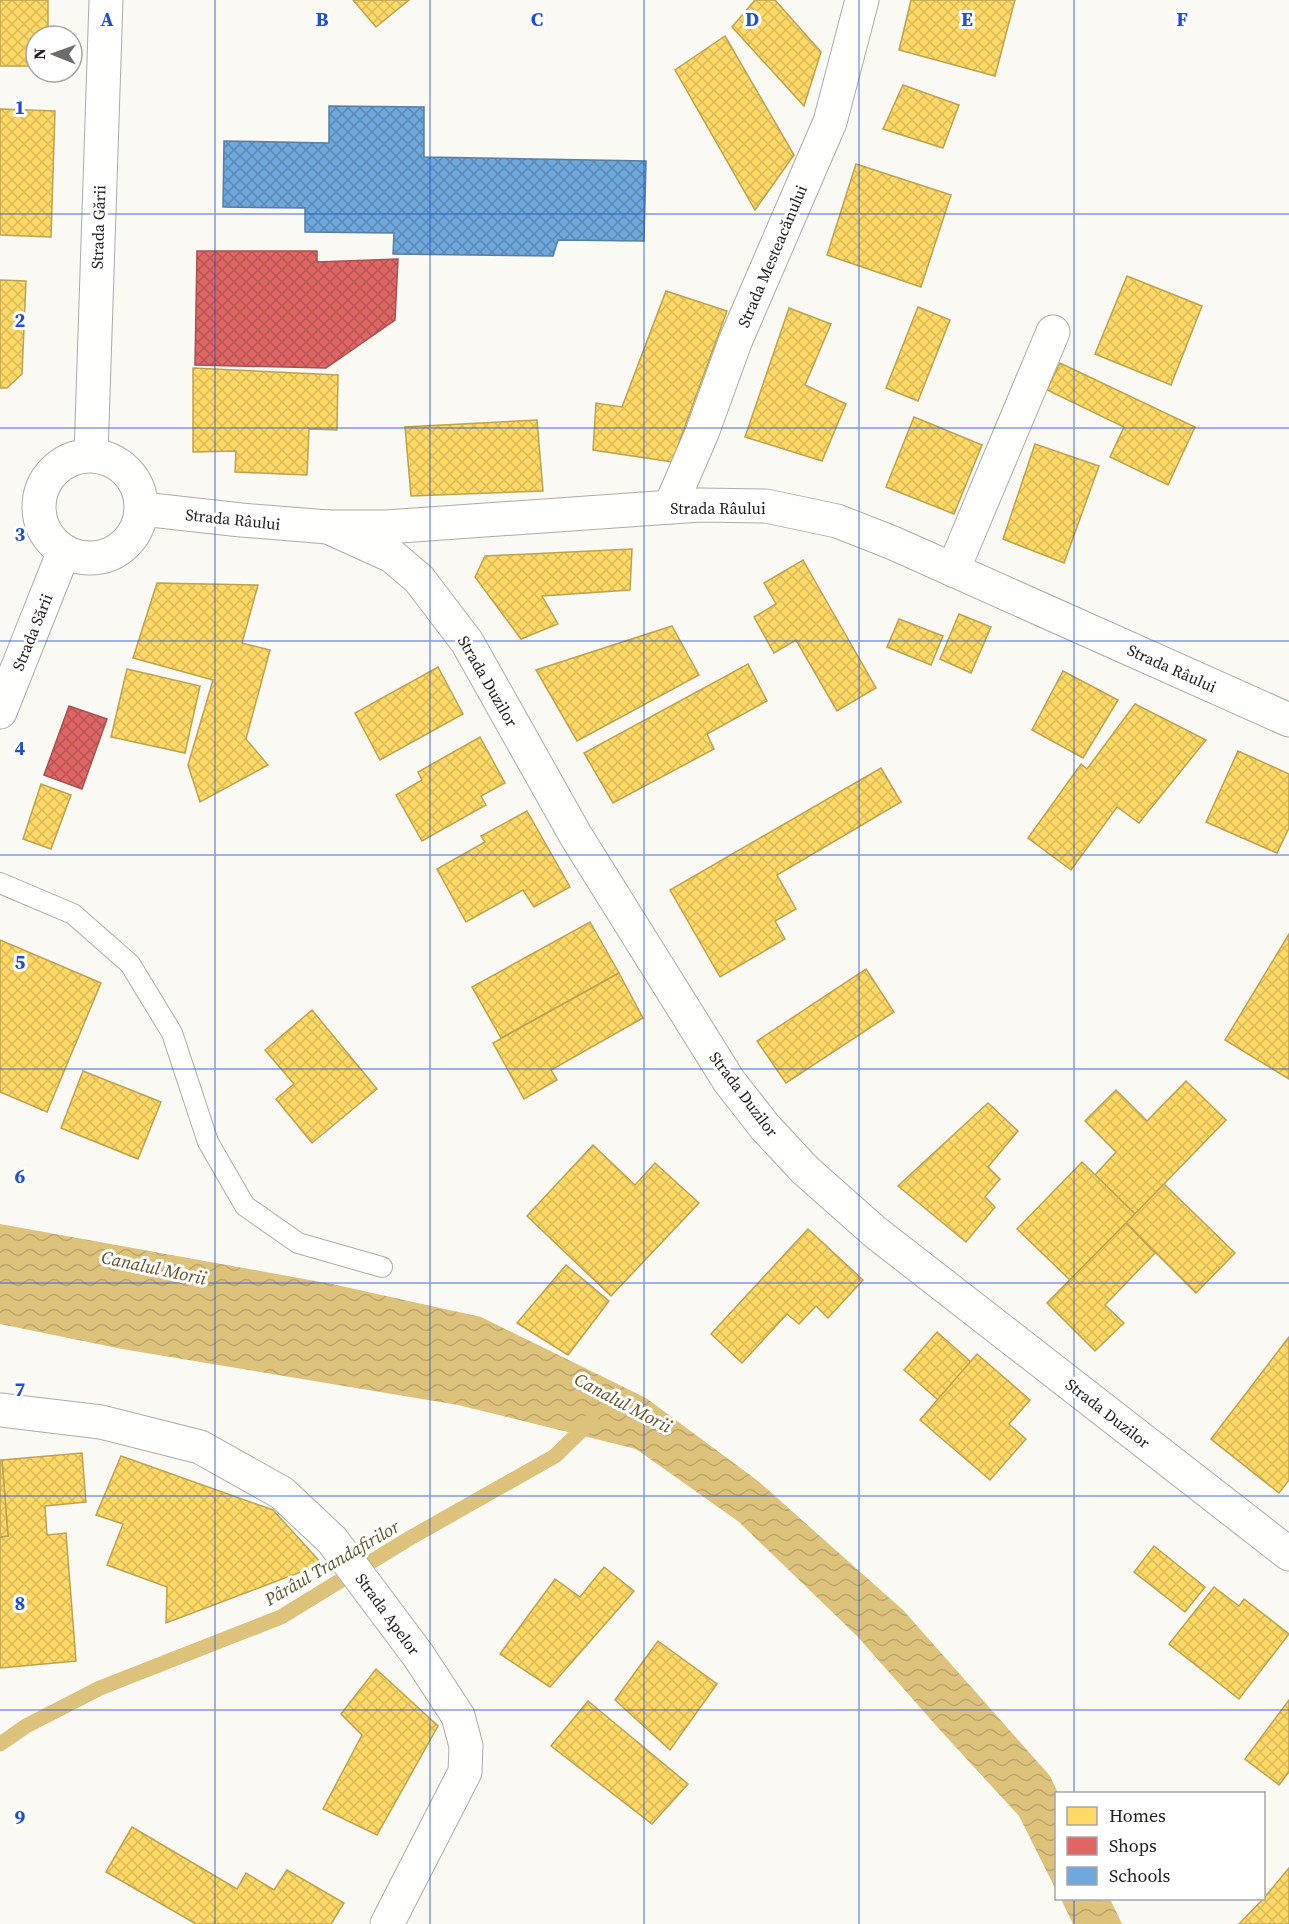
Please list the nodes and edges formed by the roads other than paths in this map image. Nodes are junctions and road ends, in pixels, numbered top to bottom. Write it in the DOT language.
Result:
graph roads {
  1 [pos="106,0"];
  2 [pos="862,0"];
  3 [pos="1053,332"];
  4 [pos="91,455"];
  5 [pos="670,507"];
  6 [pos="142,509"];
  7 [pos="328,527"];
  8 [pos="64,551"];
  9 [pos="953,570"];
  10 [pos="0,712"];
  11 [pos="1289,720"];
  12 [pos="0,884"];
  13 [pos="382,1267"];
  14 [pos="0,1410"];
  15 [pos="1289,1554"];
  16 [pos="387,1924"];
  1 -- 4 [label="street, Strada Gării"];
  2 -- 5 [label="street, Strada Mesteacănului"];
  3 -- 9 [label="street"];
  4 -- 6 [label="street"];
  4 -- 8 [label="street"];
  5 -- 7 [label="street, Strada Râului"];
  5 -- 9 [label="street, Strada Râului"];
  6 -- 7 [label="street, Strada Râului"];
  6 -- 8 [label="street"];
  7 -- 15 [label="street, Strada Duzilor"];
  8 -- 10 [label="street, Strada Sării"];
  9 -- 11 [label="street, Strada Râului"];
  12 -- 13 [label="lane"];
  14 -- 16 [label="street, Strada Apelor"];
}
